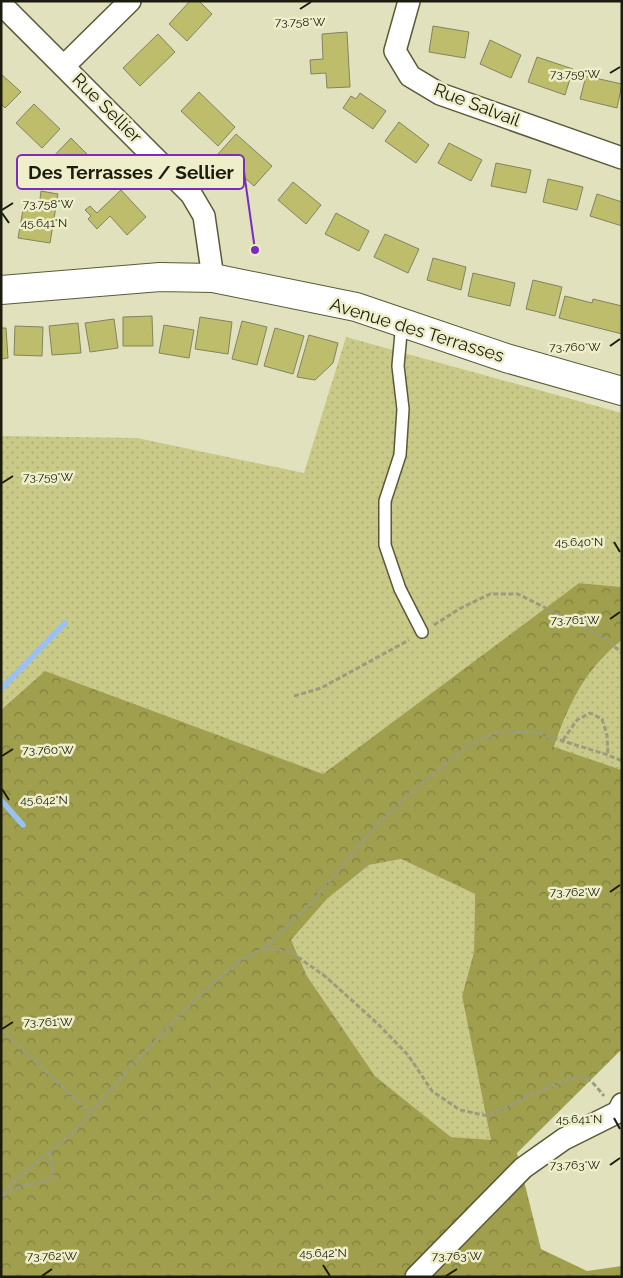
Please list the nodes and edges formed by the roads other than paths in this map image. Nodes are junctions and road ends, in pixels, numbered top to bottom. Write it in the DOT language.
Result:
graph roads {
  1 [pos="130,1"];
  2 [pos="409,1"];
  3 [pos="1,4"];
  4 [pos="64,66"];
  5 [pos="622,158"];
  6 [pos="213,278"];
  7 [pos="1,290"];
  8 [pos="402,322"];
  9 [pos="622,391"];
  10 [pos="422,632"];
  11 [pos="620,1108"];
  12 [pos="416,1277"];
  1 -- 4 [label="street"];
  2 -- 5 [label="street, Rue Salvail"];
  3 -- 4 [label="street, Rue Sellier"];
  4 -- 6 [label="street, Rue Sellier"];
  6 -- 7 [label="street, Avenue des Terrasses"];
  6 -- 8 [label="street, Avenue des Terrasses"];
  8 -- 9 [label="street, Avenue des Terrasses"];
  8 -- 10 [label="lane"];
  11 -- 12 [label="street"];
}
